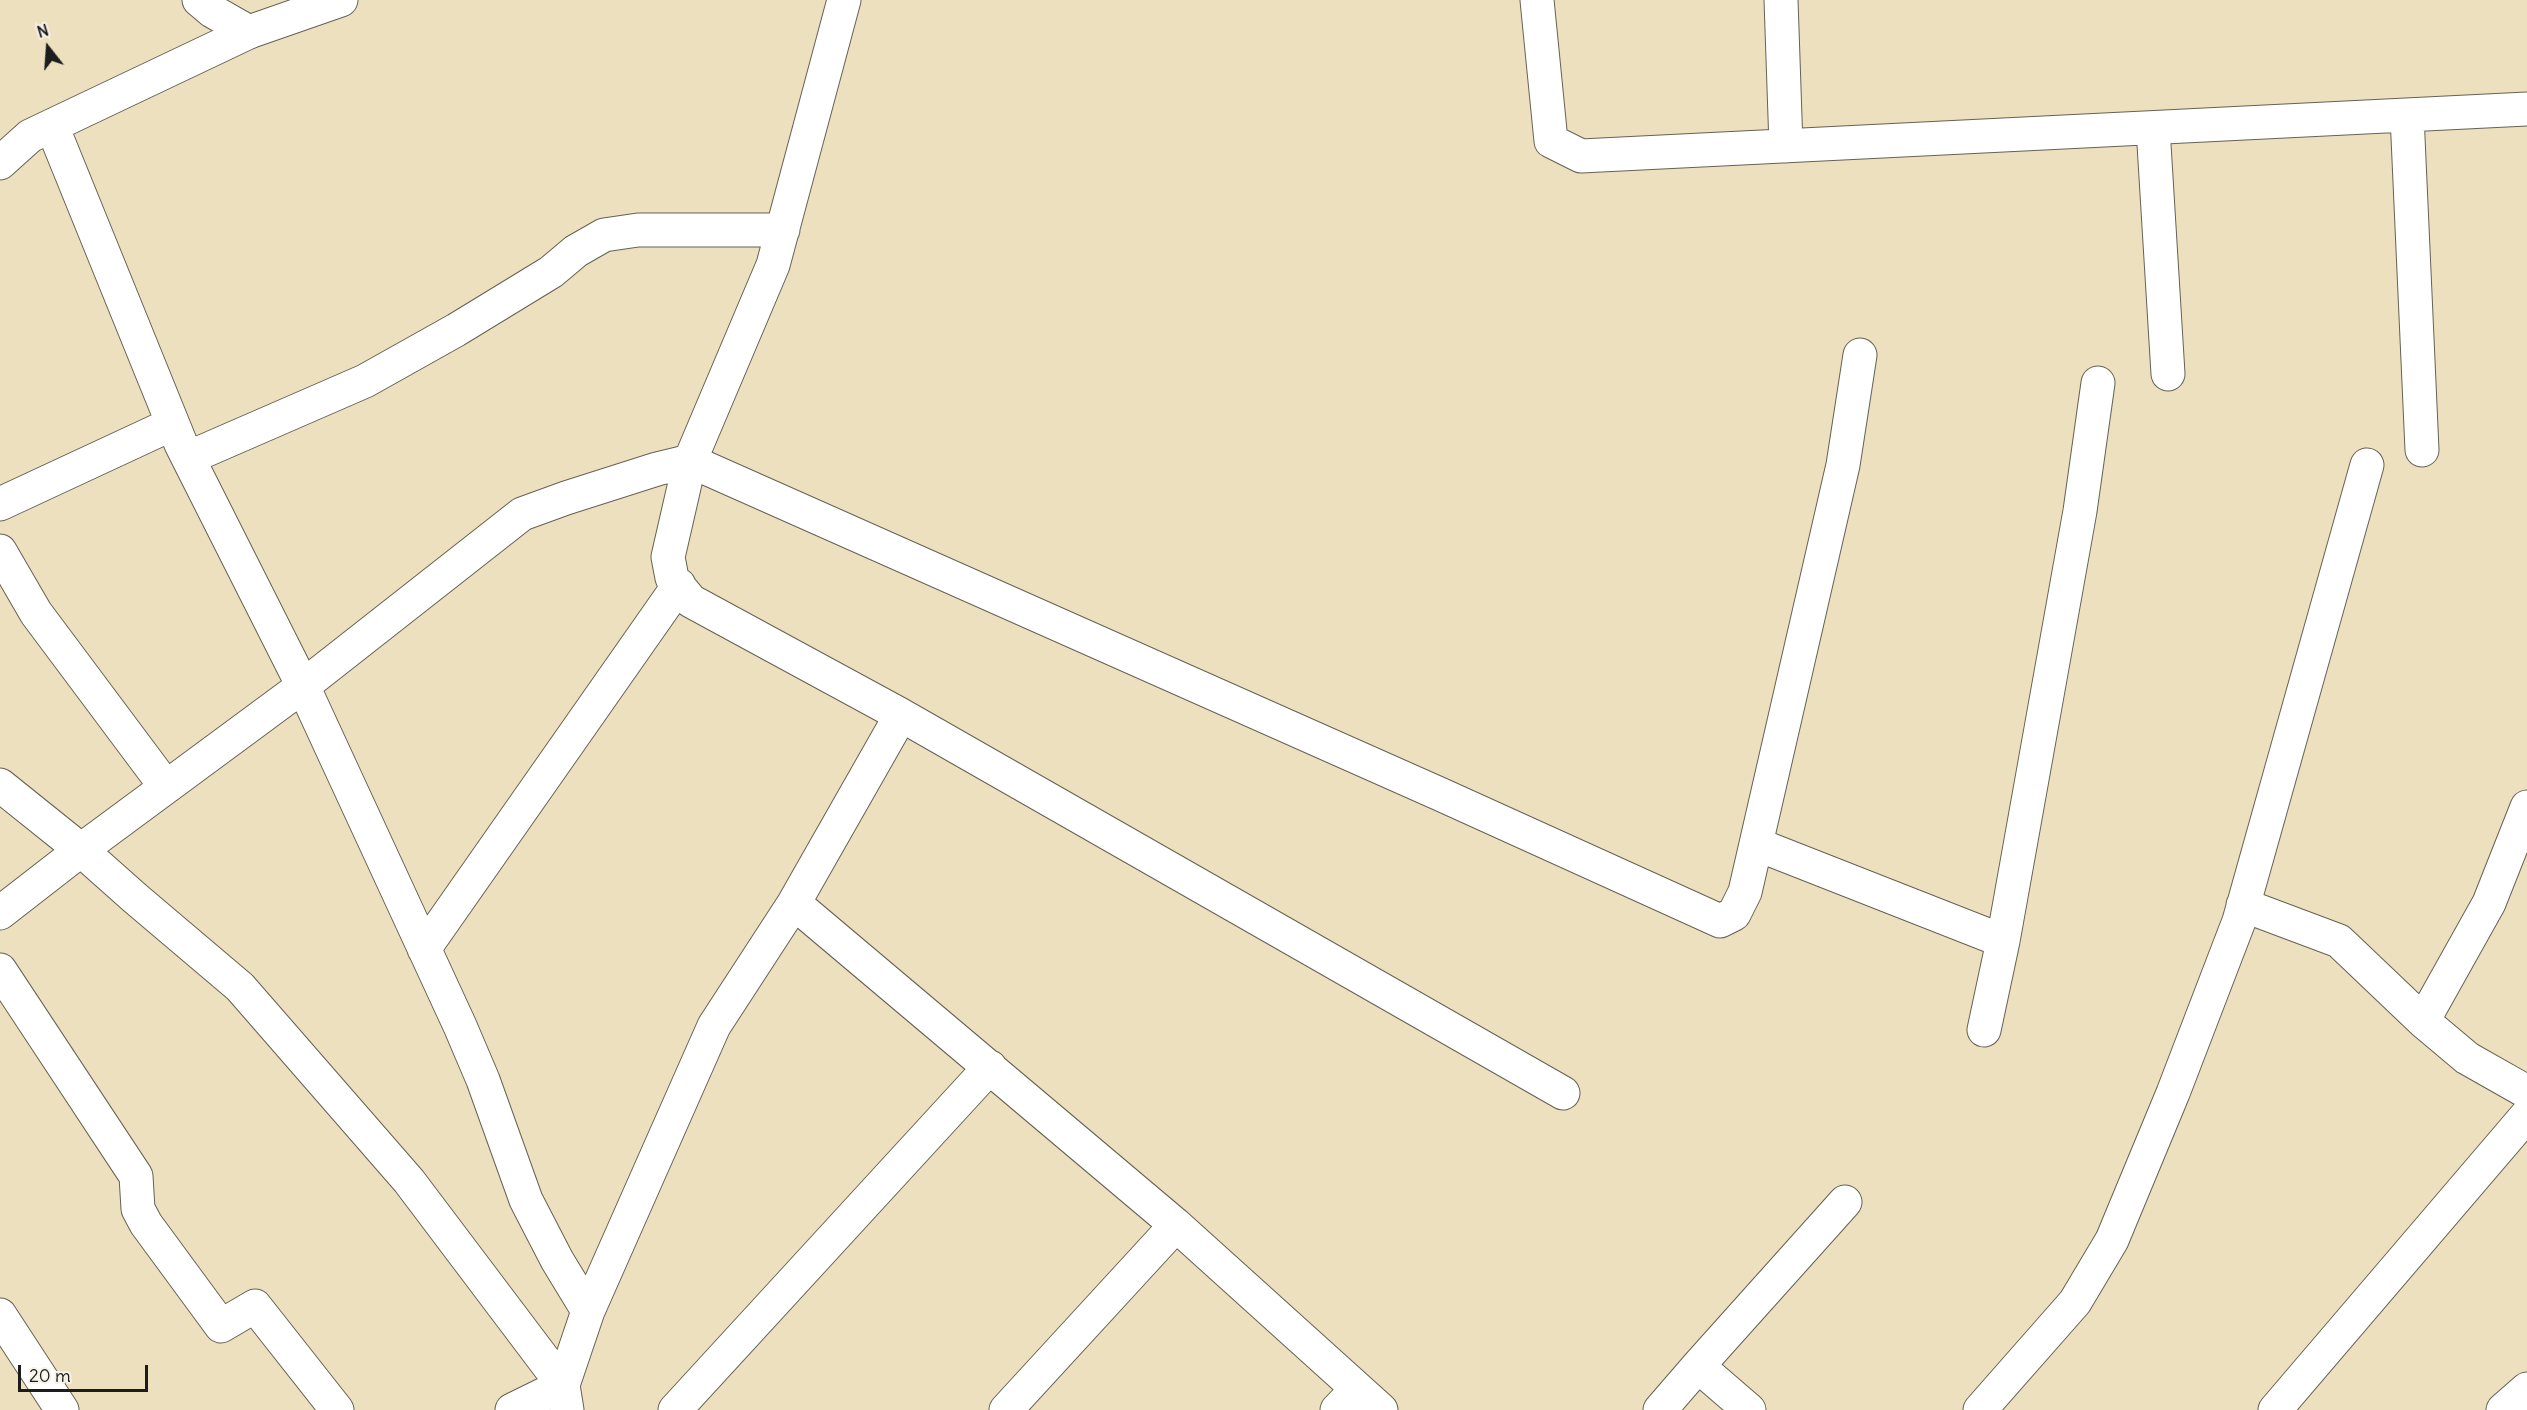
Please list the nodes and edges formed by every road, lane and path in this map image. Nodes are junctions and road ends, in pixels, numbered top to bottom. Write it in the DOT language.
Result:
graph roads {
  1 [pos="199,0"];
  2 [pos="341,0"];
  3 [pos="844,0"];
  4 [pos="1537,0"];
  5 [pos="1781,0"];
  6 [pos="249,32"];
  7 [pos="2527,109"];
  8 [pos="2407,115"];
  9 [pos="52,126"];
  10 [pos="2153,128"];
  11 [pos="1786,146"];
  12 [pos="0,163"];
  13 [pos="783,230"];
  14 [pos="1860,355"];
  15 [pos="2168,374"];
  16 [pos="2098,383"];
  17 [pos="172,424"];
  18 [pos="2422,450"];
  19 [pos="188,458"];
  20 [pos="690,461"];
  21 [pos="2367,465"];
  22 [pos="0,504"];
  23 [pos="0,551"];
  24 [pos="679,585"];
  25 [pos="303,686"];
  26 [pos="901,715"];
  27 [pos="0,785"];
  28 [pos="166,787"];
  29 [pos="2527,807"];
  30 [pos="1756,844"];
  31 [pos="81,850"];
  32 [pos="794,903"];
  33 [pos="2243,905"];
  34 [pos="0,913"];
  35 [pos="2003,941"];
  36 [pos="424,949"];
  37 [pos="0,970"];
  38 [pos="2423,1020"];
  39 [pos="1984,1030"];
  40 [pos="990,1067"];
  41 [pos="2527,1092"];
  42 [pos="1563,1093"];
  43 [pos="2527,1115"];
  44 [pos="1845,1202"];
  45 [pos="1176,1225"];
  46 [pos="588,1311"];
  47 [pos="0,1314"];
  48 [pos="1698,1366"];
  49 [pos="2527,1389"];
  50 [pos="565,1397"];
  51 [pos="1358,1403"];
  52 [pos="62,1410"];
  53 [pos="337,1410"];
  54 [pos="512,1410"];
  55 [pos="675,1410"];
  56 [pos="1006,1410"];
  57 [pos="1660,1410"];
  58 [pos="1749,1410"];
  59 [pos="1980,1410"];
  60 [pos="2275,1410"];
  61 [pos="2503,1410"];
  1 -- 6 [label="street"];
  2 -- 6 [label="street"];
  3 -- 13 [label="street"];
  4 -- 11 [label="street"];
  5 -- 11 [label="street"];
  6 -- 9 [label="street"];
  7 -- 8 [label="street"];
  8 -- 10 [label="street"];
  8 -- 18 [label="street"];
  9 -- 12 [label="street"];
  9 -- 17 [label="street"];
  10 -- 11 [label="street"];
  10 -- 15 [label="street"];
  13 -- 19 [label="street"];
  13 -- 20 [label="street"];
  14 -- 30 [label="street"];
  16 -- 35 [label="street"];
  17 -- 19 [label="street"];
  17 -- 22 [label="street"];
  19 -- 25 [label="street"];
  20 -- 24 [label="street"];
  20 -- 25 [label="street"];
  20 -- 30 [label="street"];
  21 -- 33 [label="street"];
  23 -- 28 [label="street"];
  24 -- 26 [label="street"];
  24 -- 36 [label="street"];
  25 -- 28 [label="street"];
  25 -- 36 [label="street"];
  26 -- 32 [label="street"];
  26 -- 42 [label="street"];
  27 -- 31 [label="street"];
  28 -- 31 [label="street"];
  29 -- 38 [label="street"];
  30 -- 35 [label="street"];
  31 -- 34 [label="street"];
  31 -- 50 [label="street"];
  32 -- 40 [label="street"];
  32 -- 46 [label="street"];
  33 -- 38 [label="street"];
  33 -- 59 [label="street"];
  35 -- 39 [label="street"];
  36 -- 46 [label="street"];
  37 -- 53 [label="street"];
  38 -- 41 [label="street"];
  40 -- 45 [label="street"];
  40 -- 55 [label="street"];
  43 -- 60 [label="street"];
  44 -- 48 [label="street"];
  45 -- 51 [label="street"];
  45 -- 56 [label="street"];
  46 -- 50 [label="street"];
  47 -- 52 [label="street"];
  48 -- 57 [label="street"];
  48 -- 58 [label="street"];
  49 -- 61 [label="street"];
  50 -- 54 [label="street"];
}
